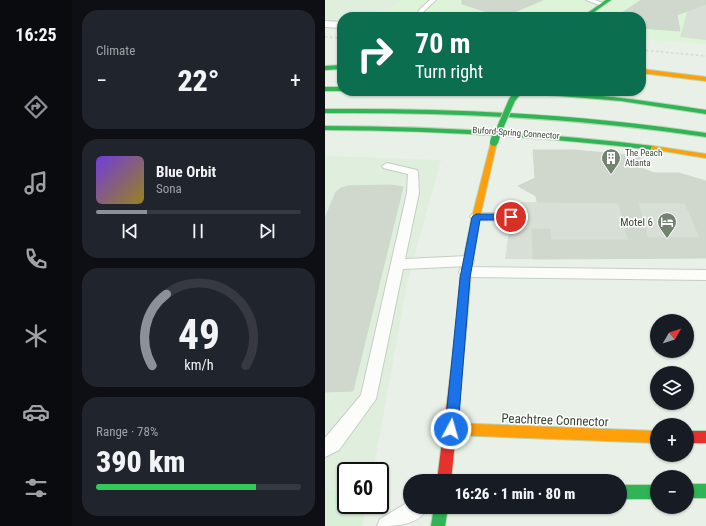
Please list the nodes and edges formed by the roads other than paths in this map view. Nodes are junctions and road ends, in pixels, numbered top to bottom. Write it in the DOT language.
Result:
graph roads {
  1 [pos="433,0"];
  2 [pos="589,0"];
  3 [pos="605,2"];
  4 [pos="421,12"];
  5 [pos="592,12"];
  6 [pos="325,24"];
  7 [pos="337,25"];
  8 [pos="337,67"];
  9 [pos="325,68"];
  10 [pos="646,72"];
  11 [pos="706,79"];
  12 [pos="646,80"];
  13 [pos="706,86"];
  14 [pos="325,89"];
  15 [pos="337,89"];
  16 [pos="516,96"];
  17 [pos="585,96"];
  18 [pos="325,111"];
  19 [pos="706,112"];
  20 [pos="325,128"];
  21 [pos="706,135"];
  22 [pos="706,156"];
  23 [pos="387,166"];
  24 [pos="476,217"];
  25 [pos="511,217"];
  26 [pos="397,264"];
  27 [pos="467,267"];
  28 [pos="706,275"];
  29 [pos="451,429"];
  30 [pos="650,437"];
  31 [pos="694,437"];
  32 [pos="706,437"];
  33 [pos="325,448"];
  34 [pos="445,474"];
  35 [pos="706,491"];
  36 [pos="627,492"];
  37 [pos="650,492"];
  38 [pos="694,492"];
  39 [pos="407,514"];
  40 [pos="440,514"];
  41 [pos="387,526"];
  42 [pos="438,526"];
  1 -- 4 [label="lane"];
  2 -- 3 [label="lane"];
  3 -- 5 [label="main road"];
  6 -- 7 [label="street"];
  8 -- 9 [label="main road"];
  10 -- 11 [label="main road"];
  12 -- 13 [label="main road"];
  14 -- 15 [label="main road"];
  16 -- 24 [label="main road, bridge"];
  17 -- 19 [label="main road"];
  18 -- 21 [label="main road, Buford-Spring Connector"];
  20 -- 22 [label="main road, Buford-Spring Connector"];
  23 -- 26 [label="lane"];
  24 -- 25 [label="lane"];
  24 -- 27 [label="main road"];
  26 -- 27 [label="lane"];
  26 -- 33 [label="lane"];
  27 -- 28 [label="lane"];
  27 -- 29 [label="main road"];
  29 -- 30 [label="main road, Peachtree Connector"];
  29 -- 34 [label="main road"];
  31 -- 32 [label="main road"];
  35 -- 38 [label="main road"];
  36 -- 37 [label="main road"];
  39 -- 41 [label="lane"];
  40 -- 42 [label="main road"];
}
